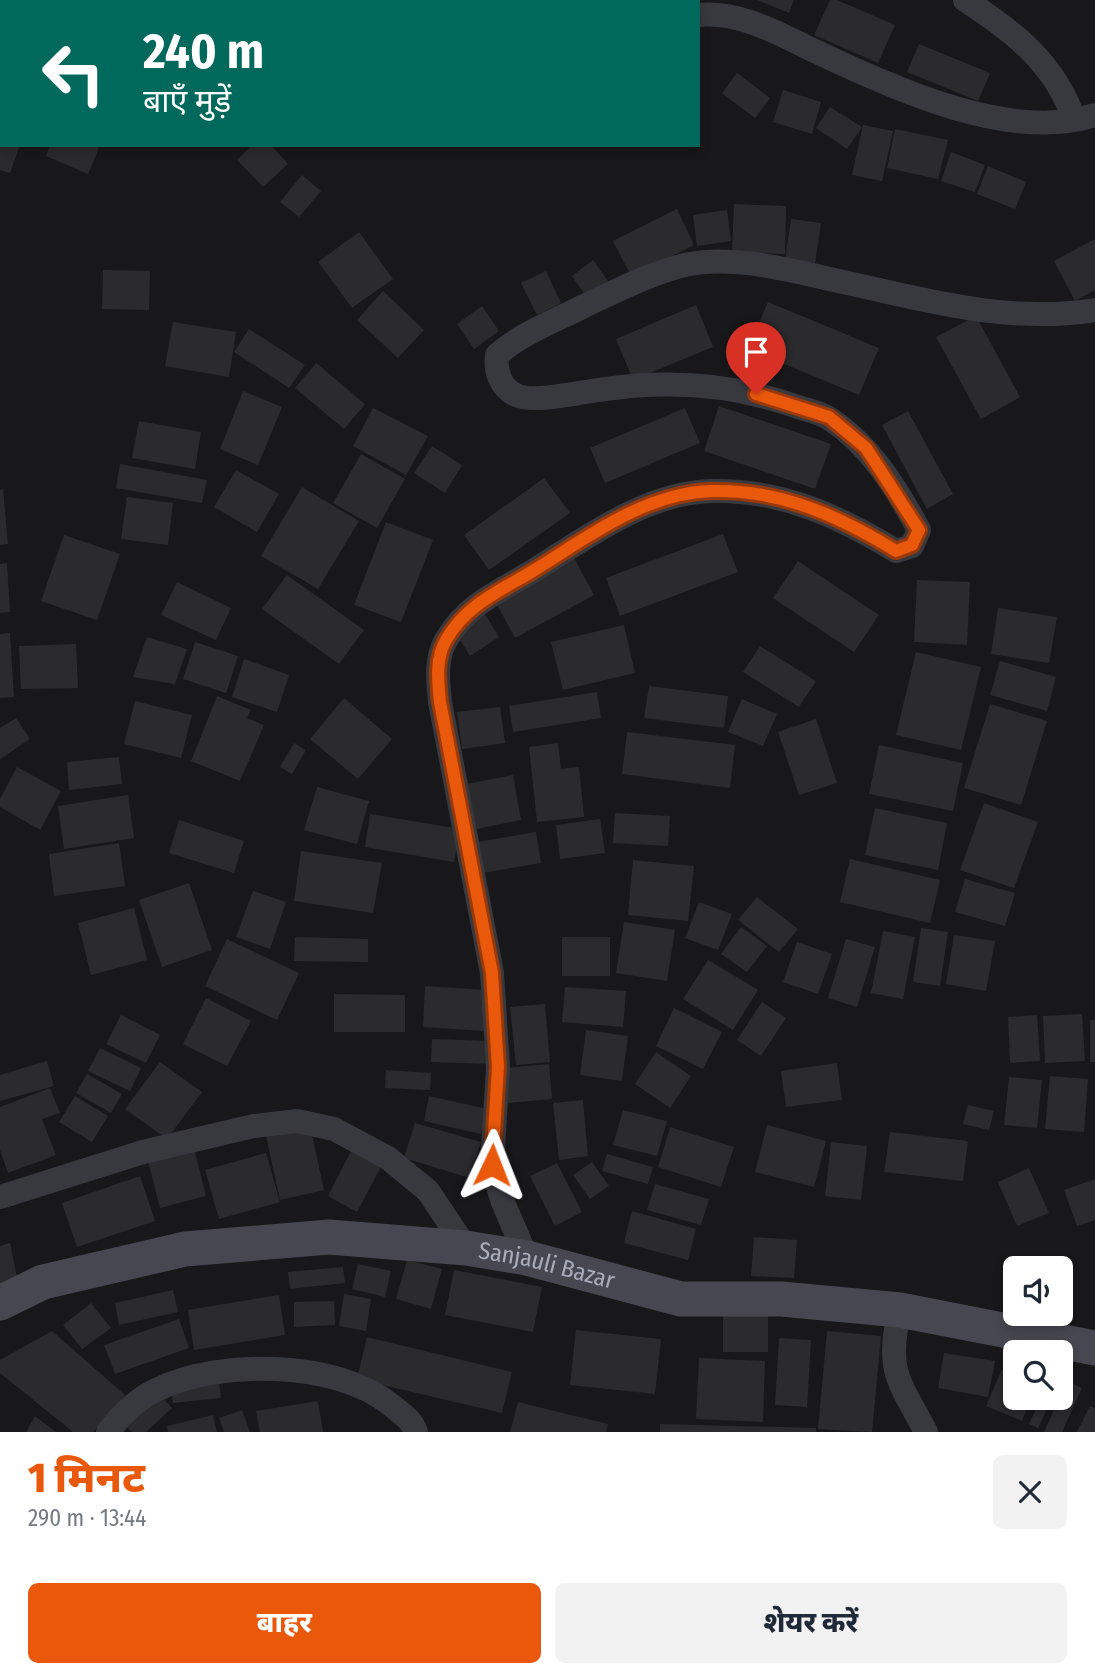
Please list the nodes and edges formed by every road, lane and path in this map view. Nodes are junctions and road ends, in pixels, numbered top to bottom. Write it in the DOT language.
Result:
graph roads {
  1 [pos="965,0"];
  2 [pos="700,15"];
  3 [pos="1085,118"];
  4 [pos="1095,310"];
  5 [pos="0,1197"];
  6 [pos="466,1248"];
  7 [pos="527,1258"];
  8 [pos="0,1303"];
  9 [pos="901,1310"];
  10 [pos="1095,1348"];
  11 [pos="108,1432"];
  12 [pos="416,1432"];
  13 [pos="926,1432"];
  1 -- 3 [label="street"];
  2 -- 3 [label="street"];
  4 -- 7 [label="street"];
  5 -- 6 [label="street"];
  6 -- 7 [label="main road, Sanjauli Bazar"];
  6 -- 8 [label="main road, Sanjauli Bazar"];
  7 -- 9 [label="main road, Sanjauli Bazar"];
  9 -- 10 [label="main road, Sanjauli Bazar"];
  9 -- 13 [label="street"];
  11 -- 12 [label="street"];
}
